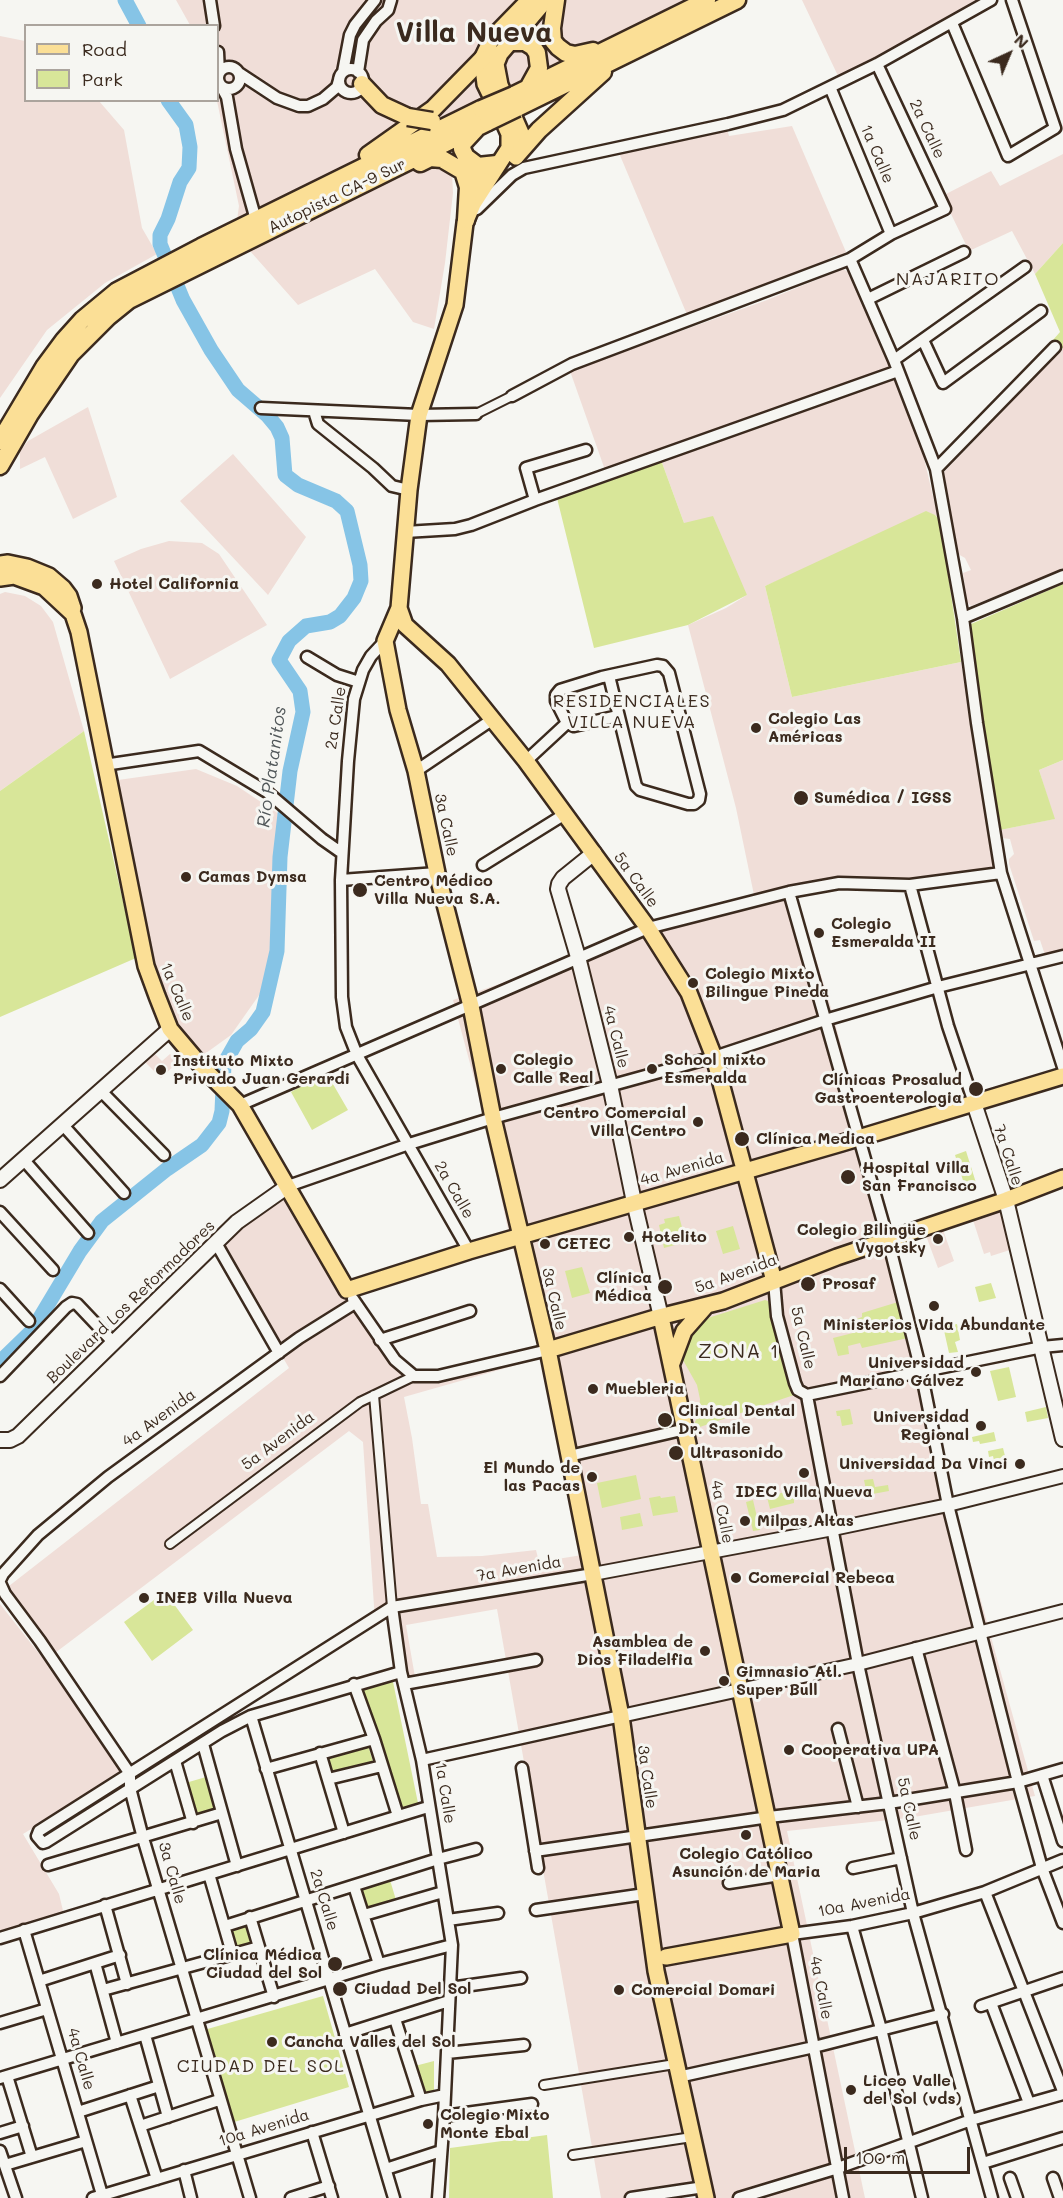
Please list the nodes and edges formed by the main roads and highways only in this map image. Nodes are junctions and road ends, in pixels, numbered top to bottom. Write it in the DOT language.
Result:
graph roads {
  1 [pos="529,0"];
  2 [pos="546,0"];
  3 [pos="556,0"];
  4 [pos="707,0"];
  5 [pos="737,0"];
  6 [pos="510,42"];
  7 [pos="615,53"];
  8 [pos="482,60"];
  9 [pos="360,78"];
  10 [pos="520,97"];
  11 [pos="464,117"];
  12 [pos="483,118"];
  13 [pos="517,155"];
  14 [pos="496,164"];
  15 [pos="463,171"];
  16 [pos="377,177"];
  17 [pos="486,182"];
  18 [pos="311,193"];
  19 [pos="468,215"];
  20 [pos="205,253"];
  21 [pos="144,283"];
  22 [pos="0,441"];
  23 [pos="0,466"];
  24 [pos="0,564"];
  25 [pos="0,578"];
  26 [pos="399,608"];
  27 [pos="73,614"];
  28 [pos="405,625"];
  29 [pos="387,636"];
  30 [pos="594,853"];
  31 [pos="170,1029"];
  32 [pos="1063,1076"];
  33 [pos="974,1103"];
  34 [pos="744,1170"];
  35 [pos="1063,1178"];
  36 [pos="0,1180"];
  37 [pos="288,1186"];
  38 [pos="1006,1200"];
  39 [pos="634,1202"];
  40 [pos="521,1235"];
  41 [pos="774,1281"];
  42 [pos="351,1296"];
  43 [pos="706,1306"];
  44 [pos="661,1317"];
  45 [pos="548,1350"];
  46 [pos="672,1363"];
  47 [pos="1063,1439"];
  48 [pos="0,1440"];
  49 [pos="792,1934"];
  50 [pos="652,1947"];
  51 [pos="666,1957"];
  52 [pos="656,1971"];
  53 [pos="705,2193"];
  1 -- 8 [label="main road"];
  2 -- 6 [label="main road"];
  3 -- 7 [label="highway"];
  4 -- 7 [label="highway, Autopista CA-9 Sur"];
  5 -- 7 [label="highway, Autopista CA-9 Sur"];
  6 -- 10 [label="highway"];
  6 -- 13 [label="main road"];
  7 -- 10 [label="highway, Autopista CA-9 Sur"];
  7 -- 10 [label="highway, Autopista CA-9 Sur"];
  7 -- 13 [label="highway"];
  8 -- 14 [label="main road, 2a Calle"];
  8 -- 18 [label="highway"];
  9 -- 11 [label="highway, bridge"];
  10 -- 12 [label="highway, Autopista CA-9 Sur, bridge"];
  11 -- 12 [label="highway, Autopista CA-9 Sur"];
  11 -- 18 [label="highway, Autopista CA-9 Sur"];
  12 -- 14 [label="highway"];
  12 -- 16 [label="highway, Autopista CA-9 Sur"];
  13 -- 17 [label="main road, 2a Calle"];
  14 -- 17 [label="main road, 2a Calle"];
  15 -- 16 [label="highway"];
  15 -- 17 [label="highway"];
  15 -- 19 [label="highway"];
  16 -- 20 [label="highway, Autopista CA-9 Sur"];
  17 -- 19 [label="main road, 2a Calle"];
  18 -- 20 [label="highway, Autopista CA-9 Sur"];
  19 -- 26 [label="main road, 2a Calle"];
  20 -- 21 [label="highway, Autopista CA-9 Sur"];
  21 -- 22 [label="highway, Autopista CA-9 Sur"];
  21 -- 23 [label="highway, Autopista CA-9 Sur"];
  24 -- 27 [label="main road, 1a Calle"];
  25 -- 27 [label="main road"];
  26 -- 28 [label="main road, 5a Calle"];
  26 -- 29 [label="main road, 2a Calle"];
  27 -- 31 [label="main road, 1a Calle"];
  28 -- 29 [label="main road"];
  28 -- 30 [label="main road, 5a Calle"];
  29 -- 40 [label="main road, 3a Calle"];
  30 -- 34 [label="main road, 5a Calle"];
  30 -- 39 [label="main road, 4a Calle"];
  31 -- 36 [label="main road"];
  31 -- 37 [label="main road, 1a Calle"];
  32 -- 33 [label="main road, 4a Avenida"];
  33 -- 34 [label="main road, 4a Avenida"];
  33 -- 38 [label="main road, 7a Calle"];
  34 -- 39 [label="main road, 4a Avenida"];
  34 -- 41 [label="main road, 5a Calle"];
  35 -- 38 [label="main road, 5a Avenida"];
  37 -- 42 [label="main road, 1a Calle"];
  37 -- 48 [label="main road, Boulevard Los Reformadores"];
  38 -- 41 [label="main road, 5a Avenida"];
  38 -- 47 [label="main road, 7a Calle"];
  39 -- 40 [label="main road, 4a Avenida"];
  39 -- 44 [label="main road, 4a Calle"];
  40 -- 42 [label="main road, 4a Avenida"];
  40 -- 45 [label="main road, 3a Calle"];
  41 -- 43 [label="main road, 5a Avenida"];
  43 -- 44 [label="main road, 5a Avenida"];
  43 -- 46 [label="main road"];
  44 -- 45 [label="main road, 5a Avenida"];
  44 -- 46 [label="main road, 4a Calle"];
  45 -- 50 [label="main road, 3a Calle"];
  46 -- 49 [label="main road, 4a Calle"];
  49 -- 51 [label="main road, 10a Avenida"];
  50 -- 51 [label="main road"];
  50 -- 52 [label="main road, 3a Calle"];
  51 -- 52 [label="main road"];
  52 -- 53 [label="main road, 3a Calle"];
}
